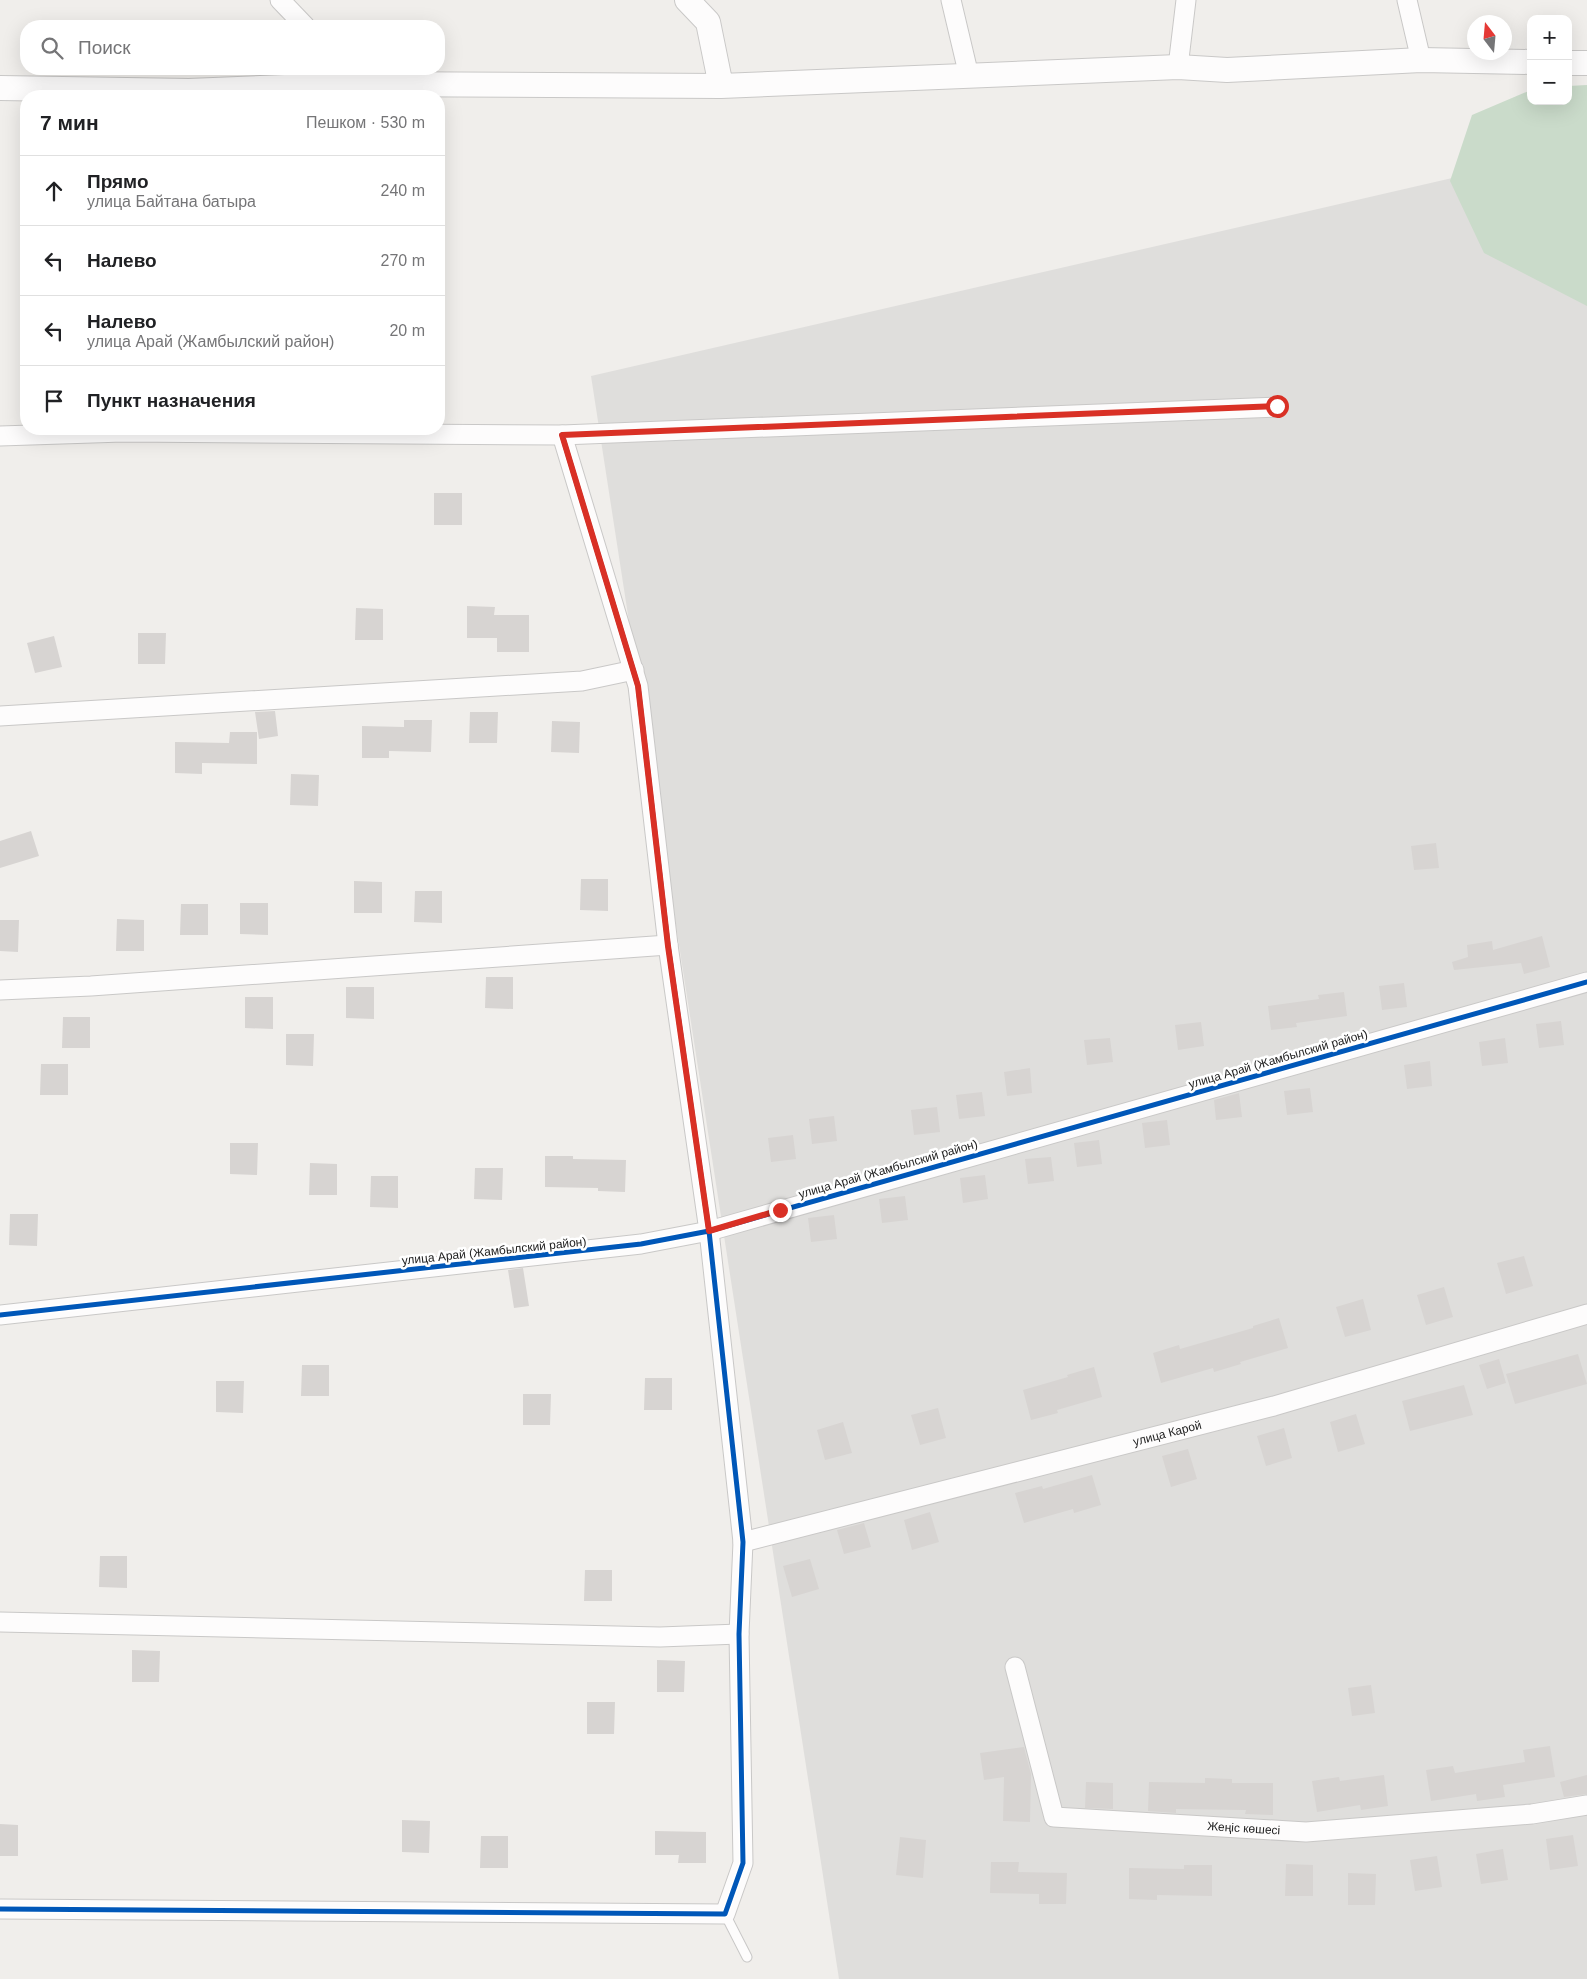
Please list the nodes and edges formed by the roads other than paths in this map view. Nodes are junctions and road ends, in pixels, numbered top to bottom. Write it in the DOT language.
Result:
graph roads {
  1 [pos="280,0"];
  2 [pos="687,0"];
  3 [pos="951,0"];
  4 [pos="1186,0"];
  5 [pos="1406,0"];
  6 [pos="705,11"];
  7 [pos="299,20"];
  8 [pos="1421,60"];
  9 [pos="1527,62"];
  10 [pos="1572,63"];
  11 [pos="1587,63"];
  12 [pos="1178,67"];
  13 [pos="351,76"];
  14 [pos="969,76"];
  15 [pos="721,86"];
  16 [pos="0,88"];
  17 [pos="63,90"];
  18 [pos="225,90"];
  19 [pos="1277,406"];
  20 [pos="445,434"];
  21 [pos="20,435"];
  22 [pos="562,435"];
  23 [pos="0,436"];
  24 [pos="634,670"];
  25 [pos="0,716"];
  26 [pos="668,946"];
  27 [pos="1587,982"];
  28 [pos="0,990"];
  29 [pos="709,1231"];
  30 [pos="1587,1314"];
  31 [pos="0,1315"];
  32 [pos="743,1542"];
  33 [pos="0,1622"];
  34 [pos="739,1634"];
  35 [pos="1015,1667"];
  36 [pos="1587,1805"];
  37 [pos="0,1909"];
  38 [pos="725,1914"];
  39 [pos="747,1957"];
  1 -- 7 [label="street"];
  2 -- 6 [label="street"];
  3 -- 14 [label="street"];
  4 -- 12 [label="street"];
  5 -- 8 [label="street"];
  6 -- 15 [label="street"];
  8 -- 9 [label="street"];
  8 -- 12 [label="street"];
  10 -- 11 [label="street"];
  12 -- 14 [label="street"];
  13 -- 15 [label="street"];
  13 -- 18 [label="street"];
  14 -- 15 [label="street"];
  16 -- 17 [label="street"];
  19 -- 22 [label="street"];
  20 -- 22 [label="street"];
  21 -- 23 [label="street"];
  22 -- 24 [label="street"];
  24 -- 25 [label="street"];
  24 -- 26 [label="street"];
  26 -- 28 [label="street"];
  26 -- 29 [label="street"];
  27 -- 29 [label="street, улица Арай (Жамбылский район)"];
  29 -- 31 [label="street, улица Арай (Жамбылский район)"];
  29 -- 32 [label="street"];
  30 -- 32 [label="street, улица Карой"];
  32 -- 34 [label="street"];
  33 -- 34 [label="street"];
  34 -- 38 [label="street"];
  35 -- 36 [label="street, Жеңіс көшесі"];
  37 -- 38 [label="street"];
  38 -- 39 [label="lane"];
}
